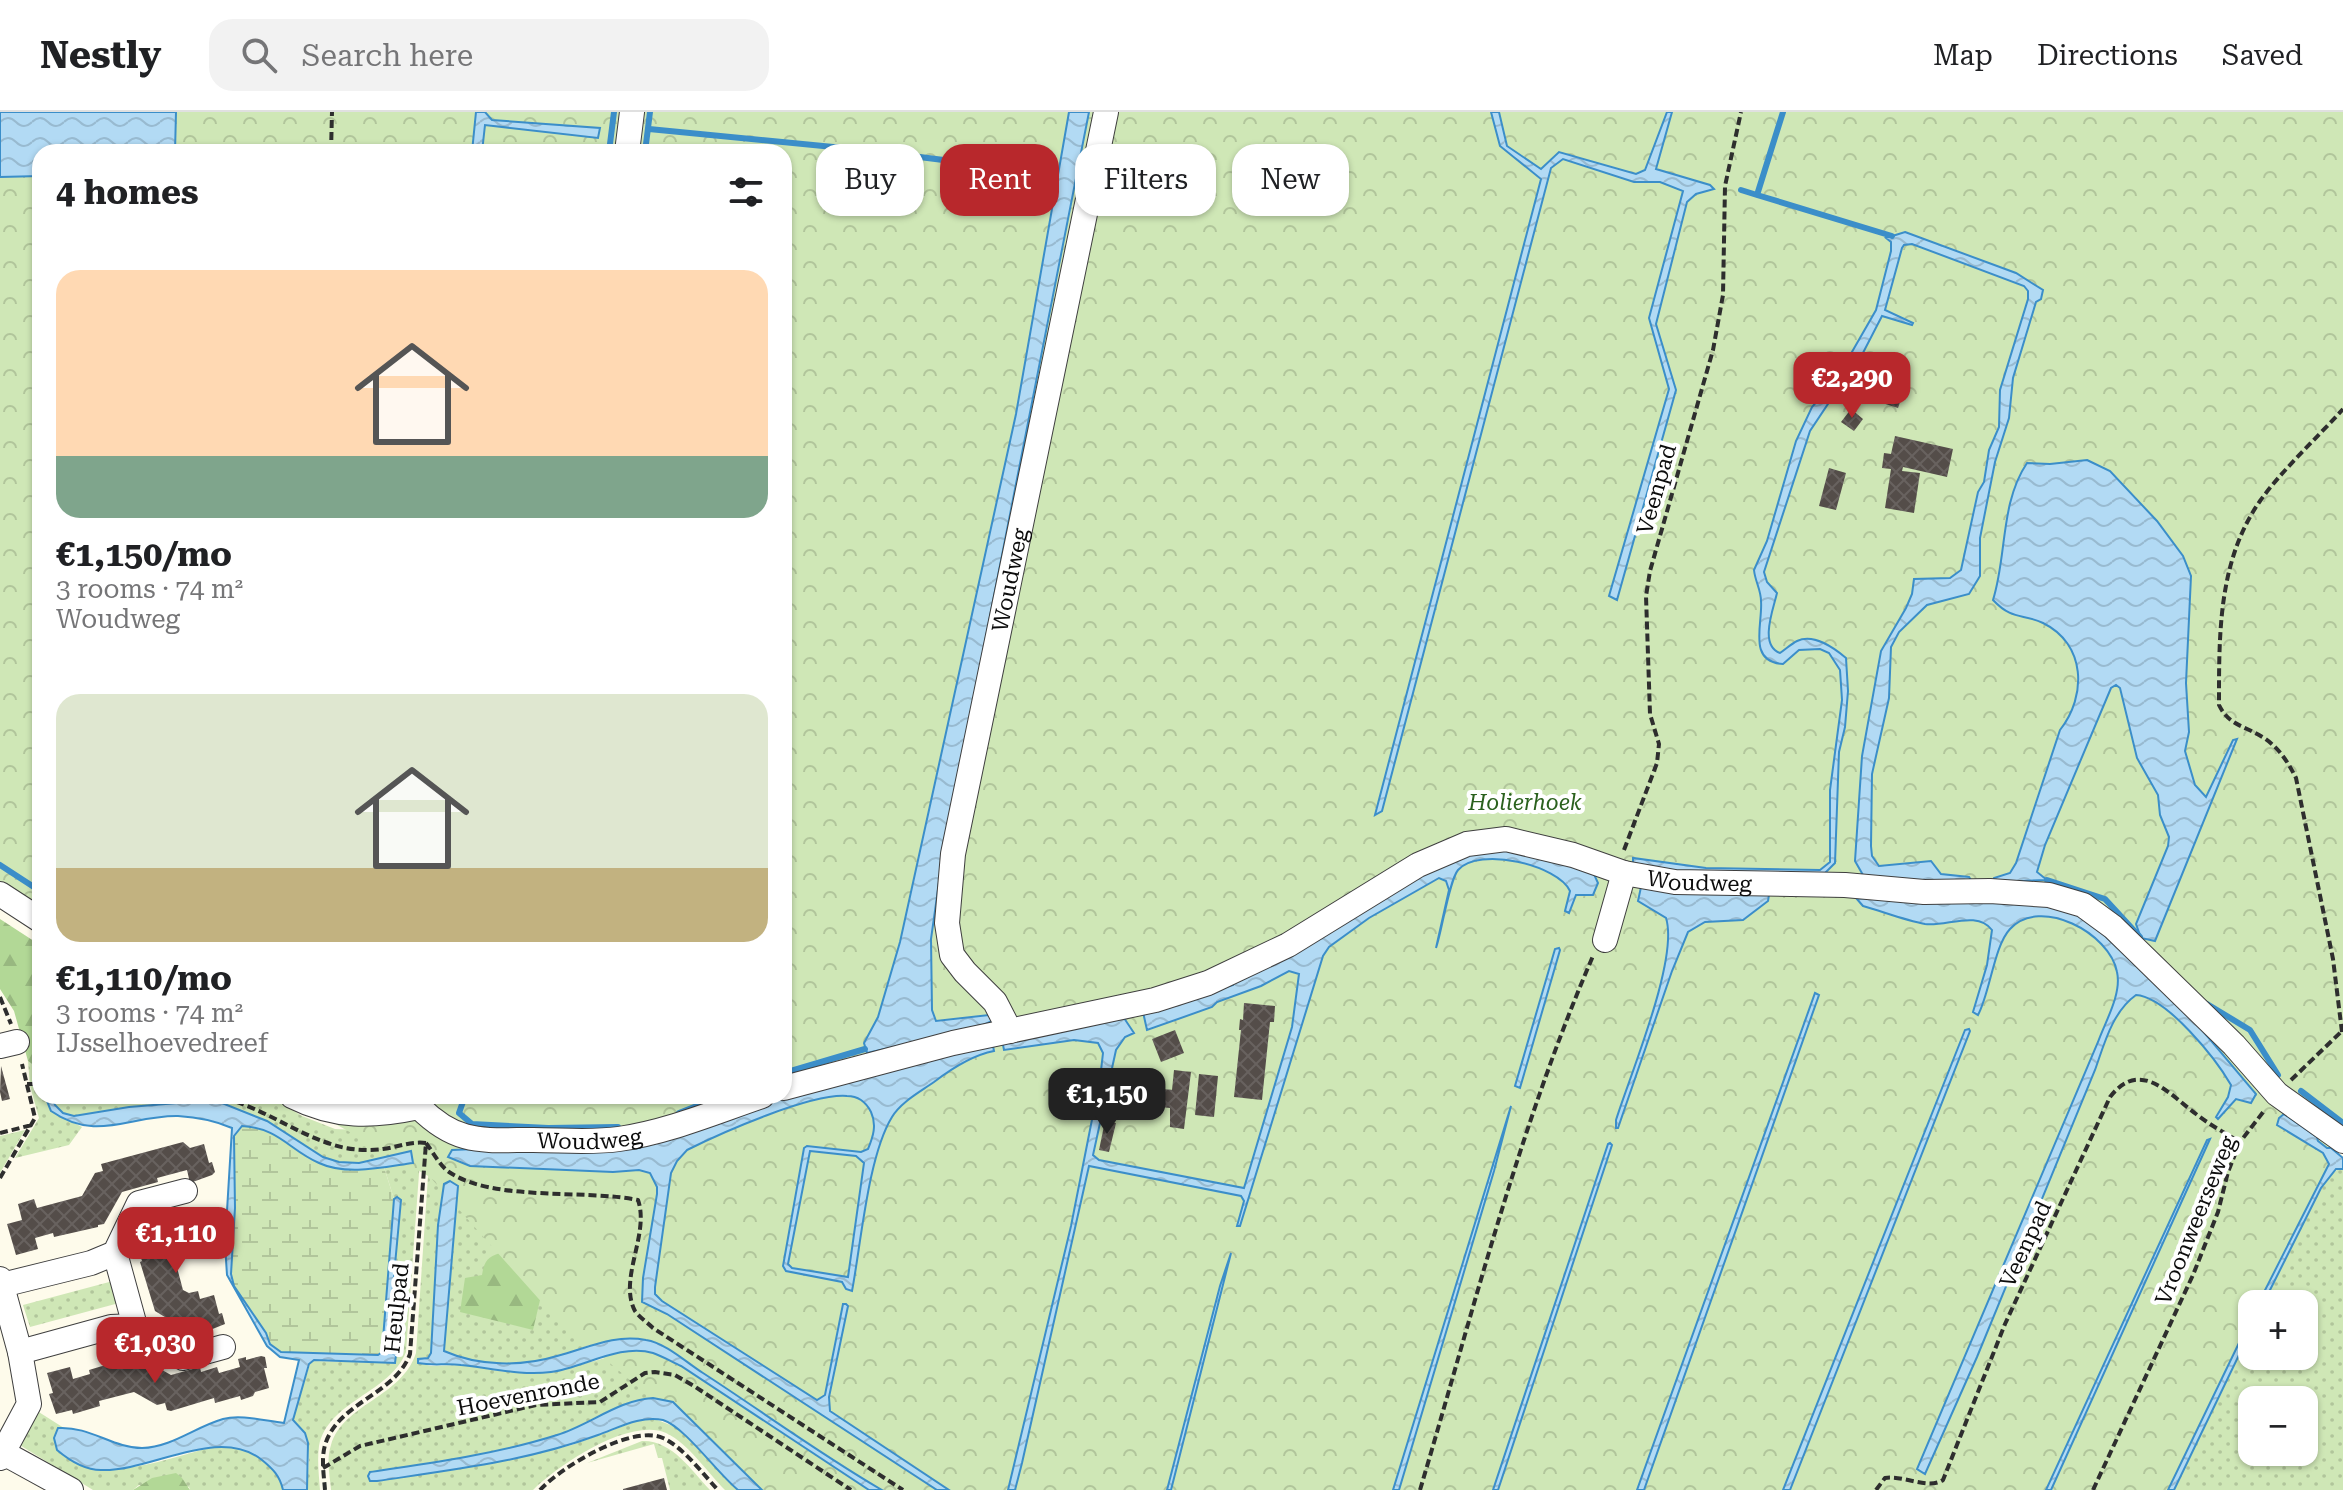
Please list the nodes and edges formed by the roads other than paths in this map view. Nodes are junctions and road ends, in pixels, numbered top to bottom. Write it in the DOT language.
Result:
graph roads {
  1 [pos="632,112"];
  2 [pos="1106,112"];
  3 [pos="628,144"];
  4 [pos="1620,872"];
  5 [pos="0,894"];
  6 [pos="32,915"];
  7 [pos="1605,940"];
  8 [pos="1010,1031"];
  9 [pos="792,1086"];
  10 [pos="308,1104"];
  11 [pos="416,1104"];
  12 [pos="427,1104"];
  13 [pos="739,1104"];
  14 [pos="2343,1141"];
  15 [pos="185,1191"];
  16 [pos="115,1253"];
  17 [pos="1,1282"];
  18 [pos="135,1326"];
  19 [pos="223,1347"];
  20 [pos="20,1352"];
  21 [pos="1,1454"];
  22 [pos="71,1490"];
  1 -- 3 [label="street"];
  2 -- 8 [label="street, Woudweg"];
  4 -- 7 [label="street"];
  4 -- 8 [label="street, Woudweg"];
  4 -- 14 [label="street, Woudweg"];
  5 -- 6 [label="street"];
  8 -- 9 [label="street, Woudweg"];
  10 -- 11 [label="street"];
  12 -- 13 [label="street, Woudweg"];
  15 -- 16 [label="street"];
  16 -- 17 [label="street"];
  16 -- 18 [label="street"];
  17 -- 20 [label="street"];
  18 -- 19 [label="street"];
  18 -- 20 [label="street"];
  20 -- 21 [label="street"];
  21 -- 22 [label="street"];
}
